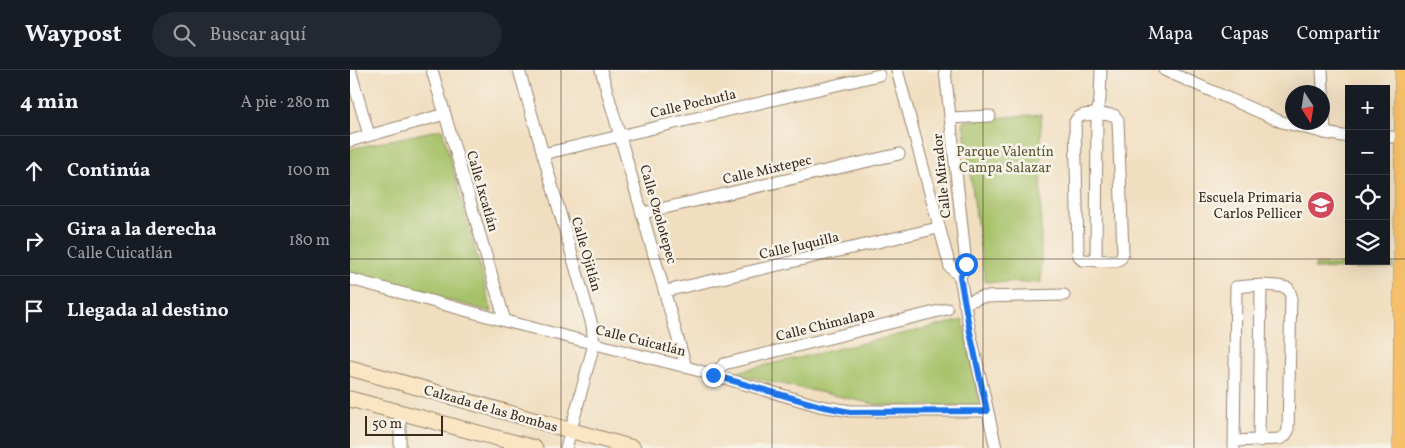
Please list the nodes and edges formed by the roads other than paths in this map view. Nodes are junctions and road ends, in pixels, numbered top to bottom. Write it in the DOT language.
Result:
graph roads {
  1 [pos="350,70"];
  2 [pos="432,70"];
  3 [pos="519,70"];
  4 [pos="601,70"];
  5 [pos="897,70"];
  6 [pos="945,70"];
  7 [pos="1101,70"];
  8 [pos="1164,70"];
  9 [pos="1322,70"];
  10 [pos="1404,70"];
  11 [pos="879,75"];
  12 [pos="445,114"];
  13 [pos="1097,114"];
  14 [pos="990,116"];
  15 [pos="950,118"];
  16 [pos="1325,133"];
  17 [pos="369,135"];
  18 [pos="620,136"];
  19 [pos="1345,136"];
  20 [pos="1395,137"];
  21 [pos="350,141"];
  22 [pos="543,154"];
  23 [pos="899,154"];
  24 [pos="643,214"];
  25 [pos="938,228"];
  26 [pos="1096,261"];
  27 [pos="960,277"];
  28 [pos="350,279"];
  29 [pos="1262,285"];
  30 [pos="666,291"];
  31 [pos="1064,295"];
  32 [pos="964,304"];
  33 [pos="947,309"];
  34 [pos="505,321"];
  35 [pos="594,344"];
  36 [pos="351,366"];
  37 [pos="686,366"];
  38 [pos="713,375"];
  39 [pos="350,400"];
  40 [pos="987,411"];
  41 [pos="400,412"];
  42 [pos="571,430"];
  43 [pos="1259,441"];
  44 [pos="1234,444"];
  45 [pos="400,448"];
  46 [pos="535,448"];
  47 [pos="566,448"];
  48 [pos="633,448"];
  49 [pos="996,448"];
  50 [pos="1402,448"];
  1 -- 17 [label="street"];
  2 -- 12 [label="street, Calle Ixcatlán"];
  3 -- 22 [label="street, Calle Ojitlán"];
  4 -- 18 [label="street, Calle Ozolotepec"];
  5 -- 25 [label="street"];
  6 -- 15 [label="street, Calle Mirador"];
  7 -- 13 [label="street"];
  8 -- 16 [label="street"];
  9 -- 16 [label="street"];
  10 -- 20 [label="main road"];
  11 -- 18 [label="street, Calle Pochutla"];
  12 -- 17 [label="street"];
  12 -- 34 [label="street, Calle Ixcatlán"];
  13 -- 26 [label="street"];
  13 -- 26 [label="street"];
  13 -- 26 [label="street"];
  14 -- 15 [label="street"];
  15 -- 27 [label="street, Calle Mirador"];
  16 -- 19 [label="street"];
  17 -- 21 [label="street"];
  18 -- 22 [label="street, Calle Pochutla"];
  18 -- 24 [label="street, Calle Ozolotepec"];
  20 -- 50 [label="main road"];
  22 -- 35 [label="street, Calle Ojitlán"];
  23 -- 24 [label="street, Calle Mixtepec"];
  24 -- 30 [label="street, Calle Ozolotepec"];
  25 -- 27 [label="street"];
  25 -- 30 [label="street, Calle Juquilla"];
  27 -- 32 [label="street"];
  28 -- 34 [label="street, Calle Cuicatlán"];
  29 -- 43 [label="street"];
  29 -- 43 [label="street"];
  29 -- 44 [label="street"];
  30 -- 37 [label="street, Calle Ozolotepec"];
  31 -- 32 [label="street"];
  32 -- 40 [label="street"];
  33 -- 38 [label="street, Calle Chimalapa"];
  34 -- 35 [label="street, Calle Cuicatlán"];
  35 -- 37 [label="street, Calle Cuicatlán"];
  35 -- 42 [label="street, Calle Ojitlán"];
  36 -- 42 [label="main road, Calzada de las Bombas"];
  37 -- 38 [label="street, Calle Cuicatlán"];
  38 -- 40 [label="street, Calle Cuicatlán"];
  39 -- 41 [label="main road, Calzada de las Bombas"];
  40 -- 49 [label="street"];
  41 -- 45 [label="street"];
  41 -- 46 [label="main road, Calzada de las Bombas"];
  42 -- 47 [label="street, Calle Ojitlán"];
  42 -- 48 [label="main road, Calzada de las Bombas"];
  43 -- 44 [label="street"];
}
